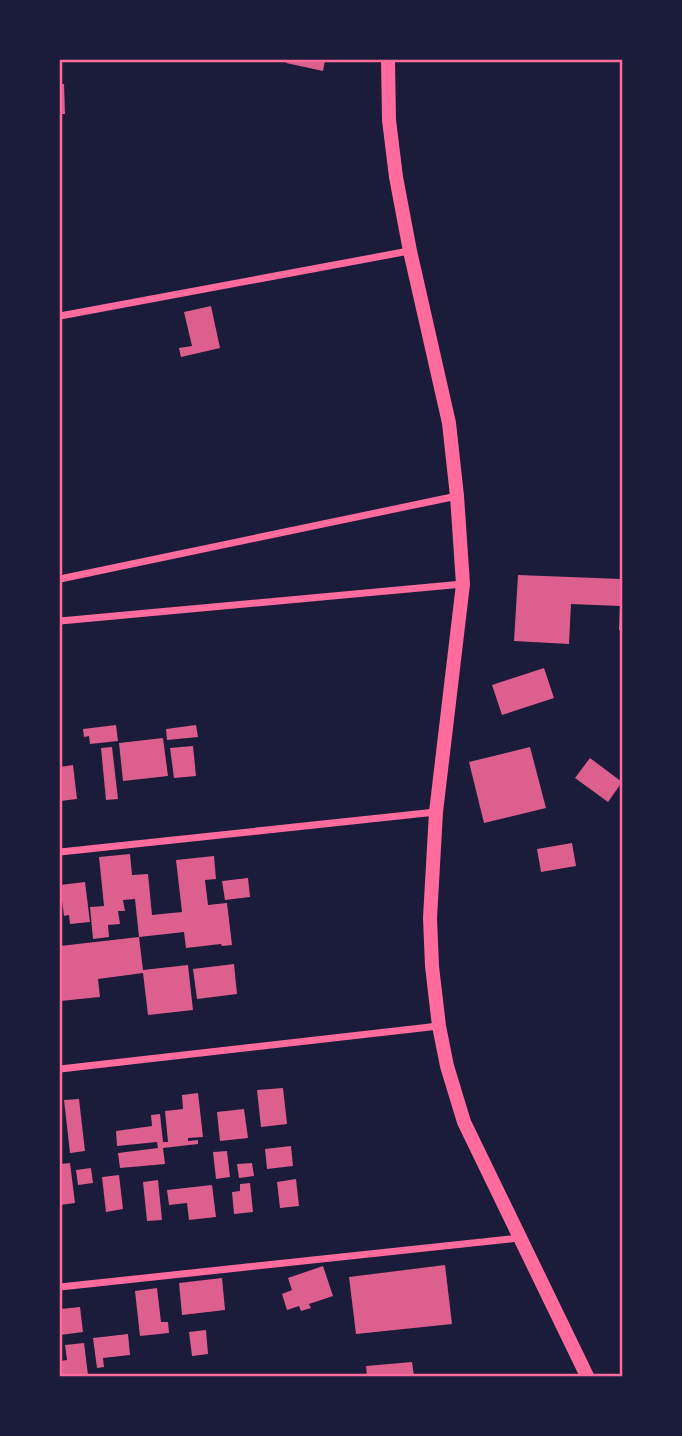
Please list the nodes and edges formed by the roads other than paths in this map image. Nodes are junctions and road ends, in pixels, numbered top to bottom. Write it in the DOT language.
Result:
graph roads {
  1 [pos="388,60"];
  2 [pos="410,251"];
  3 [pos="60,316"];
  4 [pos="457,496"];
  5 [pos="60,579"];
  6 [pos="463,584"];
  7 [pos="60,621"];
  8 [pos="436,812"];
  9 [pos="60,852"];
  10 [pos="439,1026"];
  11 [pos="60,1069"];
  12 [pos="519,1238"];
  13 [pos="60,1287"];
  14 [pos="587,1377"];
  1 -- 2 [label="main road"];
  2 -- 3 [label="street"];
  2 -- 4 [label="main road"];
  4 -- 5 [label="street"];
  4 -- 6 [label="main road"];
  6 -- 7 [label="street"];
  6 -- 8 [label="main road"];
  8 -- 9 [label="street"];
  8 -- 10 [label="main road"];
  10 -- 11 [label="street"];
  10 -- 12 [label="main road"];
  12 -- 13 [label="street"];
  12 -- 14 [label="main road"];
}
